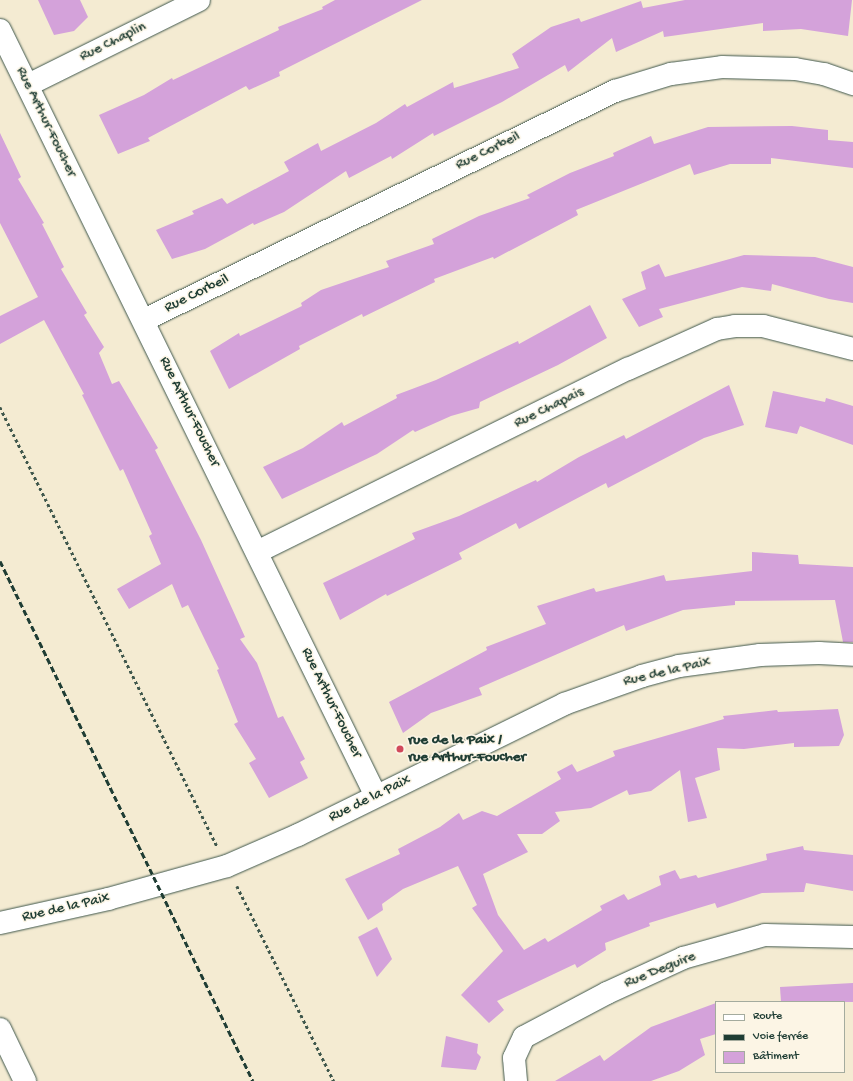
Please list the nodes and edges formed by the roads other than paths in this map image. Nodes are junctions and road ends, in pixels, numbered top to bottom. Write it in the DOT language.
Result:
graph roads {
  1 [pos="199,0"];
  2 [pos="0,30"];
  3 [pos="853,84"];
  4 [pos="28,85"];
  5 [pos="144,320"];
  6 [pos="853,349"];
  7 [pos="257,552"];
  8 [pos="853,655"];
  9 [pos="376,796"];
  10 [pos="0,923"];
  11 [pos="853,937"];
  12 [pos="0,1029"];
  13 [pos="26,1081"];
  14 [pos="516,1081"];
  1 -- 4 [label="street, Rue Chaplin"];
  2 -- 4 [label="street, Rue Arthur-Foucher"];
  3 -- 5 [label="street, Rue Corbeil"];
  4 -- 5 [label="street, Rue Arthur-Foucher"];
  5 -- 7 [label="street, Rue Arthur-Foucher"];
  6 -- 7 [label="street, Rue Chapais"];
  7 -- 9 [label="street, Rue Arthur-Foucher"];
  8 -- 9 [label="street, Rue de la Paix"];
  9 -- 10 [label="street, Rue de la Paix"];
  11 -- 14 [label="street, Rue Deguire"];
  12 -- 13 [label="street"];
}
